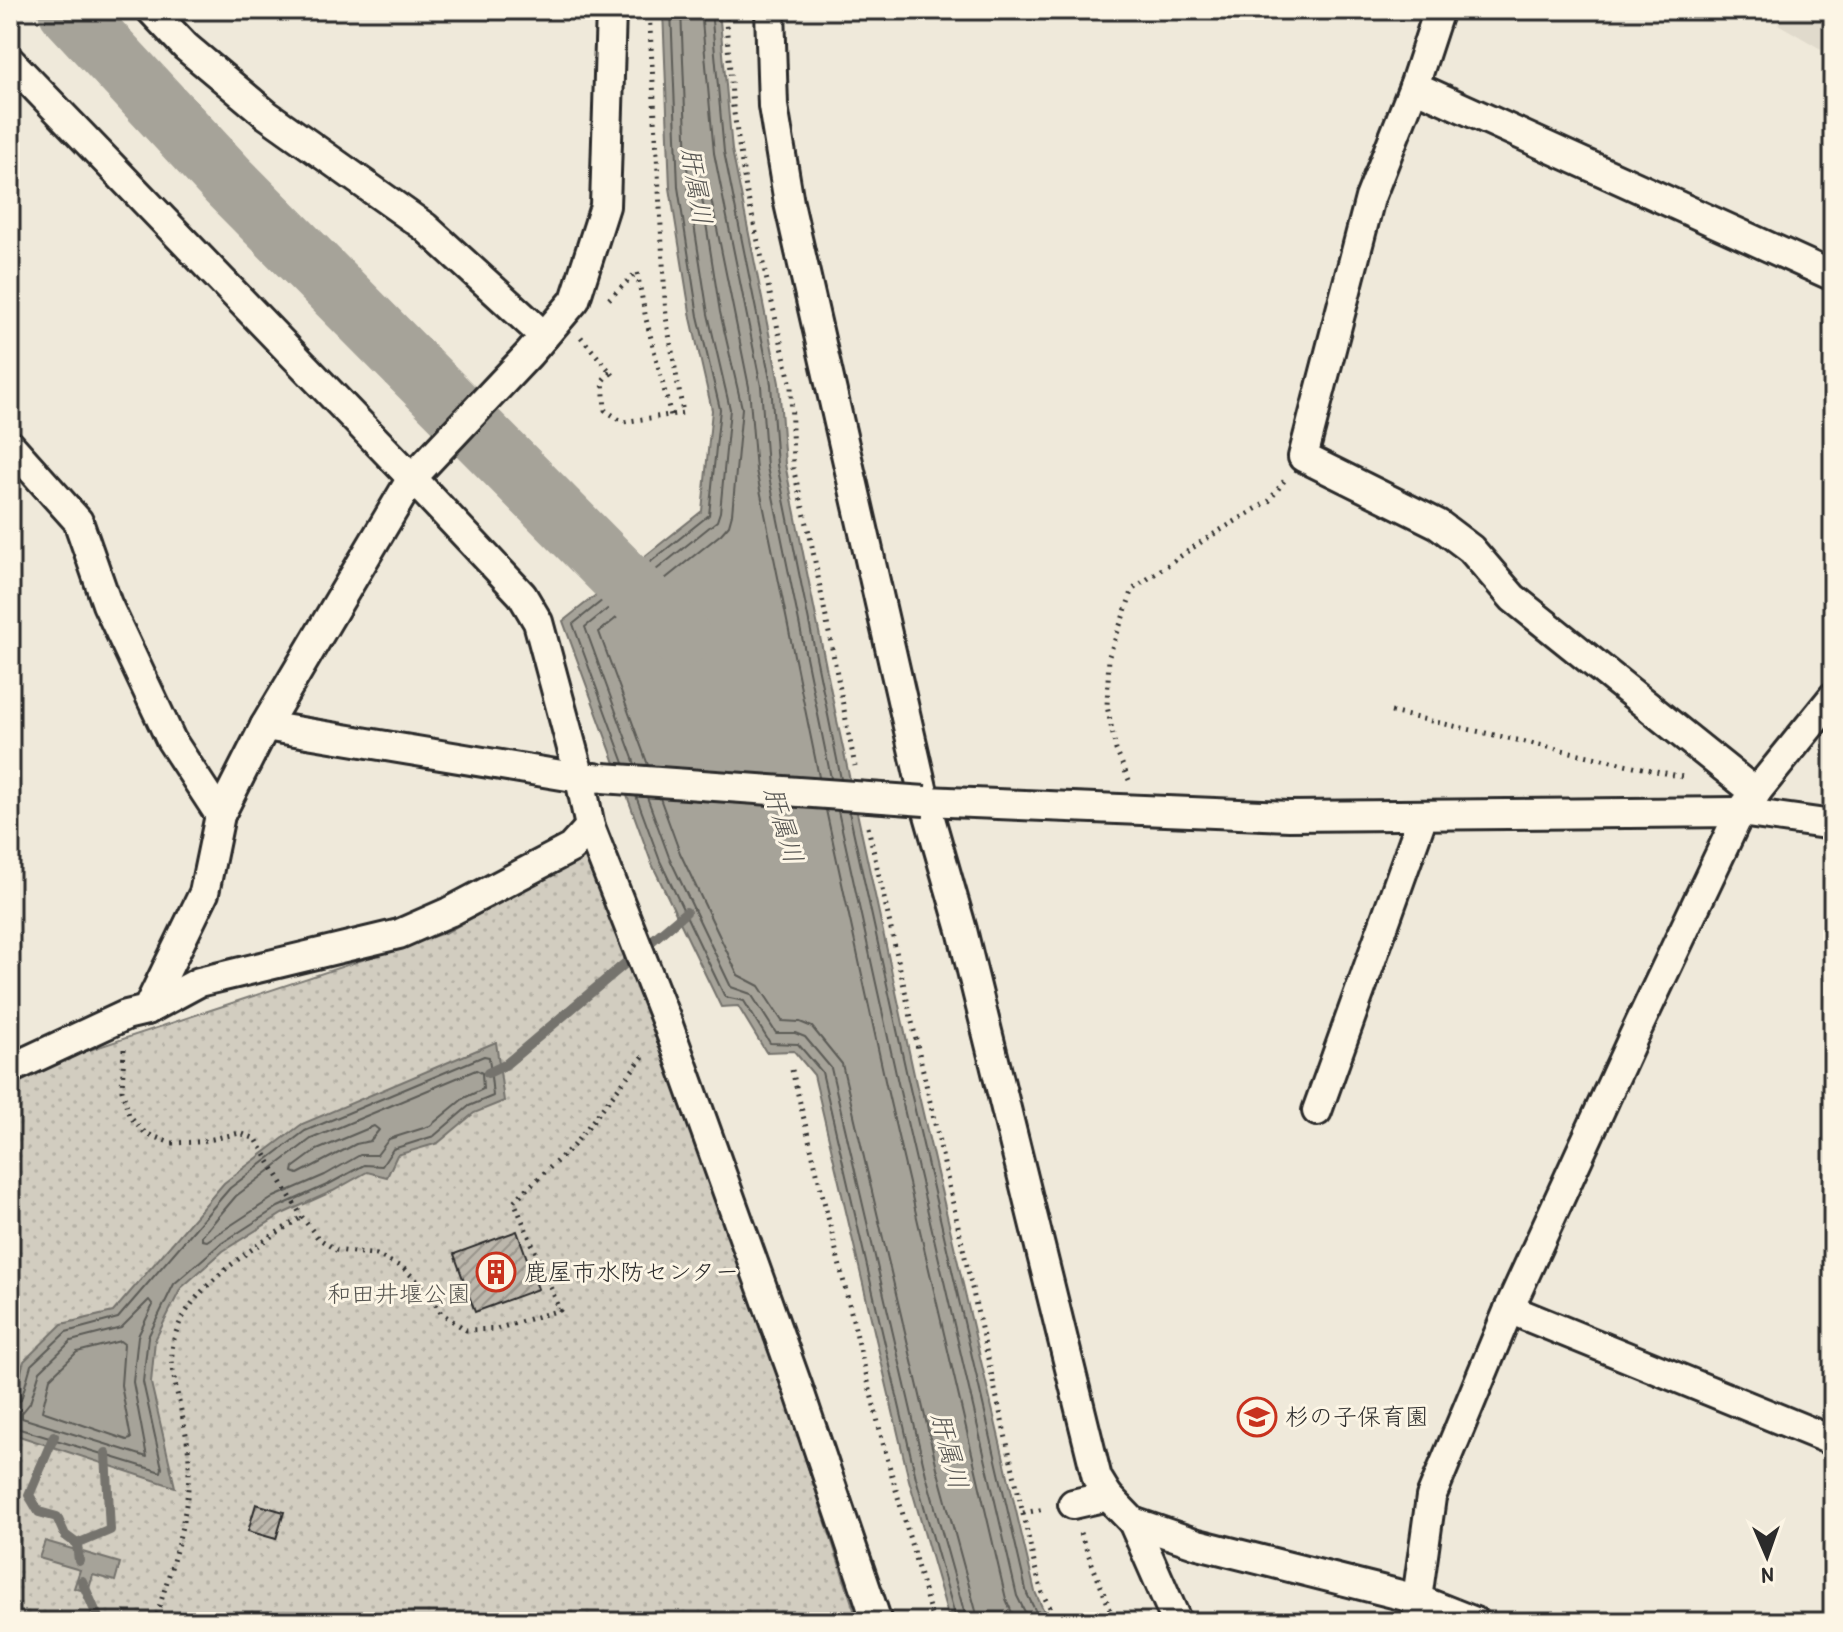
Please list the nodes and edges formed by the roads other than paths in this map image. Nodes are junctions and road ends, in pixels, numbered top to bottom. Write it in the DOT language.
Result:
graph roads {
  1 [pos="151,10"];
  2 [pos="611,10"];
  3 [pos="770,10"];
  4 [pos="1439,10"];
  5 [pos="10,61"];
  6 [pos="1414,86"];
  7 [pos="1833,276"];
  8 [pos="537,345"];
  9 [pos="10,445"];
  10 [pos="412,478"];
  11 [pos="1833,697"];
  12 [pos="265,726"];
  13 [pos="591,778"];
  14 [pos="925,801"];
  15 [pos="1748,803"];
  16 [pos="220,815"];
  17 [pos="1423,815"];
  18 [pos="1833,825"];
  19 [pos="590,827"];
  20 [pos="137,1012"];
  21 [pos="10,1069"];
  22 [pos="1317,1111"];
  23 [pos="1509,1309"];
  24 [pos="1833,1441"];
  25 [pos="1108,1496"];
  26 [pos="1073,1504"];
  27 [pos="1133,1522"];
  28 [pos="1418,1610"];
  29 [pos="877,1622"];
  30 [pos="1177,1622"];
  31 [pos="1475,1622"];
  1 -- 8 [label="street"];
  2 -- 8 [label="street"];
  3 -- 14 [label="street"];
  4 -- 6 [label="street"];
  5 -- 10 [label="street"];
  6 -- 7 [label="street"];
  6 -- 15 [label="street"];
  8 -- 10 [label="street"];
  9 -- 16 [label="street"];
  10 -- 12 [label="street"];
  10 -- 13 [label="street"];
  11 -- 15 [label="street"];
  12 -- 13 [label="street"];
  12 -- 16 [label="street"];
  13 -- 14 [label="street, bridge"];
  13 -- 19 [label="street"];
  14 -- 17 [label="street"];
  14 -- 25 [label="street"];
  15 -- 17 [label="street"];
  15 -- 18 [label="street"];
  15 -- 23 [label="street"];
  16 -- 20 [label="street"];
  17 -- 22 [label="street"];
  19 -- 20 [label="street"];
  19 -- 29 [label="street"];
  20 -- 21 [label="street"];
  23 -- 24 [label="street"];
  23 -- 28 [label="street"];
  25 -- 26 [label="street"];
  25 -- 27 [label="street"];
  27 -- 28 [label="street"];
  27 -- 30 [label="street"];
  28 -- 31 [label="street"];
}
